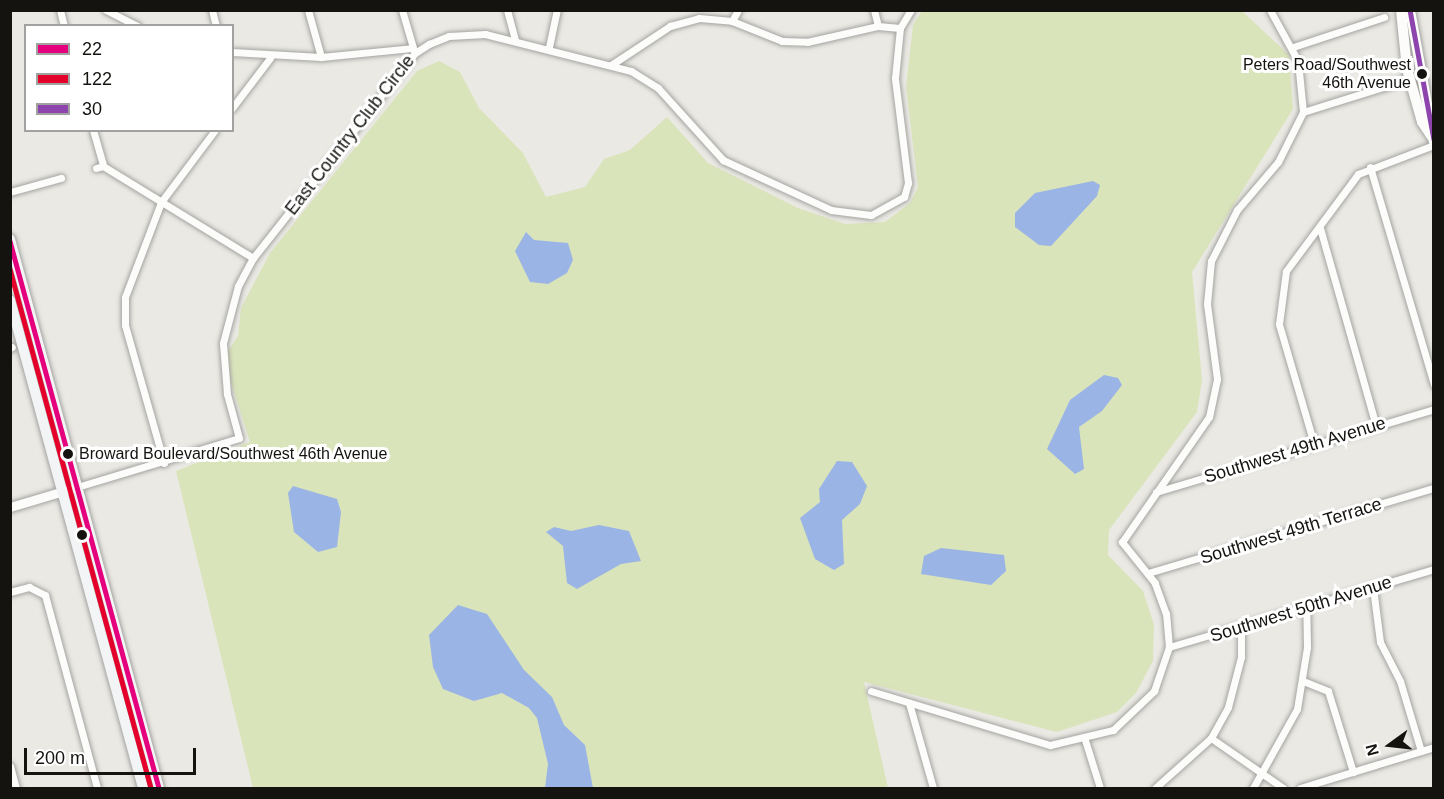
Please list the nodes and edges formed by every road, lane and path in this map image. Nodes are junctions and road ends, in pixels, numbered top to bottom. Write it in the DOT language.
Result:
graph roads {
  1 [pos="106,10"];
  2 [pos="309,10"];
  3 [pos="402,10"];
  4 [pos="507,10"];
  5 [pos="557,10"];
  6 [pos="738,10"];
  7 [pos="874,10"];
  8 [pos="911,10"];
  9 [pos="1270,10"];
  10 [pos="1401,10"];
  11 [pos="1410,10"];
  12 [pos="114,12"];
  13 [pos="1384,17"];
  14 [pos="732,21"];
  15 [pos="135,24"];
  16 [pos="878,26"];
  17 [pos="900,28"];
  18 [pos="515,40"];
  19 [pos="549,47"];
  20 [pos="1293,47"];
  21 [pos="413,50"];
  22 [pos="234,52"];
  23 [pos="321,57"];
  24 [pos="270,58"];
  25 [pos="611,64"];
  26 [pos="1399,82"];
  27 [pos="234,105"];
  28 [pos="1426,106"];
  29 [pos="1303,112"];
  30 [pos="93,132"];
  31 [pos="214,132"];
  32 [pos="1433,141"];
  33 [pos="1370,166"];
  34 [pos="61,178"];
  35 [pos="10,192"];
  36 [pos="161,202"];
  37 [pos="1320,228"];
  38 [pos="10,239"];
  39 [pos="13,254"];
  40 [pos="253,258"];
  41 [pos="10,300"];
  42 [pos="1434,385"];
  43 [pos="1434,409"];
  44 [pos="1376,426"];
  45 [pos="1314,444"];
  46 [pos="164,463"];
  47 [pos="77,487"];
  48 [pos="1434,488"];
  49 [pos="63,491"];
  50 [pos="1155,492"];
  51 [pos="10,507"];
  52 [pos="1434,569"];
  53 [pos="1148,573"];
  54 [pos="1373,588"];
  55 [pos="10,592"];
  56 [pos="1306,608"];
  57 [pos="1241,628"];
  58 [pos="1169,647"];
  59 [pos="1303,681"];
  60 [pos="871,691"];
  61 [pos="909,703"];
  62 [pos="1211,738"];
  63 [pos="1085,740"];
  64 [pos="1434,747"];
  65 [pos="1420,751"];
  66 [pos="10,766"];
  67 [pos="1353,772"];
  68 [pos="1264,776"];
  69 [pos="934,788"];
  70 [pos="16,789"];
  71 [pos="97,789"];
  72 [pos="143,789"];
  73 [pos="159,789"];
  74 [pos="1100,789"];
  75 [pos="1155,789"];
  76 [pos="1253,789"];
  77 [pos="1283,789"];
  78 [pos="1300,789"];
  1 -- 12 [label="street"];
  2 -- 23 [label="street"];
  3 -- 21 [label="street"];
  4 -- 18 [label="street"];
  5 -- 19 [label="street"];
  6 -- 14 [label="street"];
  7 -- 16 [label="street"];
  8 -- 17 [label="street, East Country Club Circle"];
  9 -- 20 [label="street"];
  10 -- 28 [label="main road"];
  11 -- 28 [label="main road"];
  12 -- 15 [label="street"];
  13 -- 20 [label="street"];
  14 -- 16 [label="street"];
  14 -- 25 [label="street"];
  16 -- 17 [label="street"];
  17 -- 25 [label="street, East Country Club Circle"];
  18 -- 19 [label="street, East Country Club Circle"];
  18 -- 21 [label="street, East Country Club Circle"];
  19 -- 25 [label="street, East Country Club Circle"];
  20 -- 29 [label="street"];
  21 -- 23 [label="street"];
  21 -- 40 [label="street, East Country Club Circle"];
  22 -- 24 [label="street"];
  23 -- 24 [label="street"];
  24 -- 27 [label="street"];
  26 -- 29 [label="street"];
  28 -- 32 [label="main road"];
  29 -- 50 [label="street"];
  30 -- 36 [label="street"];
  31 -- 36 [label="street"];
  32 -- 33 [label="street"];
  33 -- 37 [label="street"];
  33 -- 42 [label="street"];
  34 -- 35 [label="street"];
  36 -- 40 [label="street"];
  36 -- 46 [label="street"];
  37 -- 44 [label="street"];
  37 -- 45 [label="street"];
  38 -- 39 [label="main road"];
  39 -- 47 [label="main road"];
  40 -- 46 [label="street, East Country Club Circle"];
  41 -- 49 [label="main road"];
  43 -- 44 [label="street, Southwest 49th Avenue"];
  44 -- 45 [label="street, Southwest 49th Avenue"];
  45 -- 50 [label="street, Southwest 49th Avenue"];
  46 -- 47 [label="street"];
  47 -- 49 [label="street"];
  47 -- 73 [label="main road"];
  48 -- 53 [label="street, Southwest 49th Terrace"];
  49 -- 51 [label="street"];
  49 -- 72 [label="main road"];
  50 -- 53 [label="street"];
  52 -- 54 [label="street, Southwest 50th Avenue"];
  53 -- 58 [label="street"];
  54 -- 56 [label="street, Southwest 50th Avenue"];
  54 -- 65 [label="street"];
  55 -- 71 [label="street"];
  56 -- 57 [label="street, Southwest 50th Avenue"];
  56 -- 59 [label="street"];
  57 -- 58 [label="street, Southwest 50th Avenue"];
  57 -- 62 [label="street"];
  58 -- 63 [label="street"];
  59 -- 67 [label="street"];
  59 -- 68 [label="street"];
  60 -- 61 [label="street"];
  61 -- 63 [label="street"];
  61 -- 69 [label="street"];
  62 -- 68 [label="street"];
  62 -- 75 [label="street"];
  63 -- 74 [label="street"];
  64 -- 65 [label="street"];
  65 -- 67 [label="street"];
  66 -- 70 [label="street"];
  67 -- 78 [label="street"];
  68 -- 76 [label="street"];
  68 -- 77 [label="street"];
}
